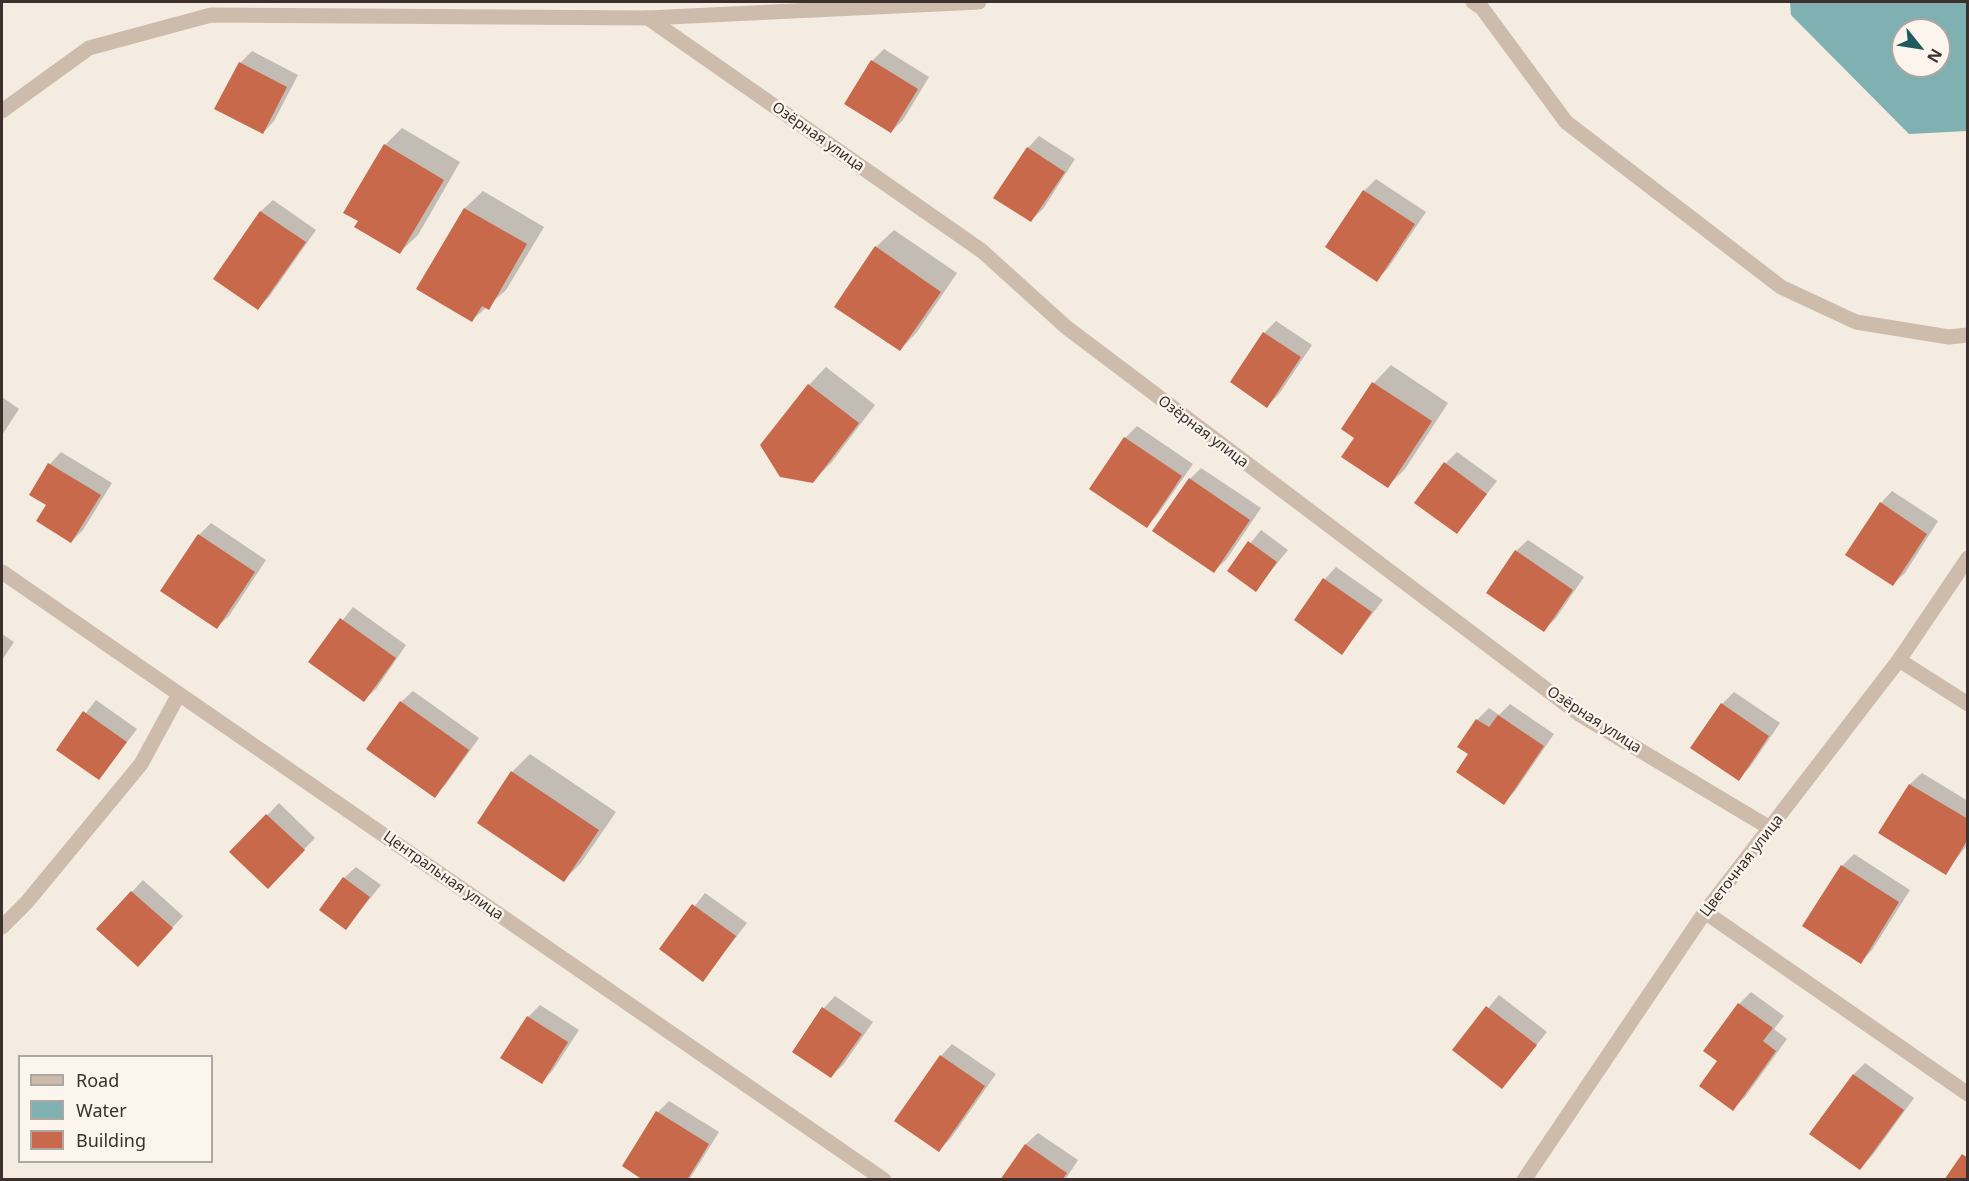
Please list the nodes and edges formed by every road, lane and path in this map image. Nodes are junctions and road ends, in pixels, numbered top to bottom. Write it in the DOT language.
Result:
graph roads {
  1 [pos="372,2"];
  2 [pos="979,2"];
  3 [pos="1473,2"];
  4 [pos="363,16"];
  5 [pos="648,18"];
  6 [pos="2,111"];
  7 [pos="1968,334"];
  8 [pos="1968,558"];
  9 [pos="2,572"];
  10 [pos="1899,660"];
  11 [pos="179,694"];
  12 [pos="1968,704"];
  13 [pos="1770,828"];
  14 [pos="1705,912"];
  15 [pos="2,927"];
  16 [pos="1968,1094"];
  17 [pos="884,1179"];
  18 [pos="1524,1179"];
  1 -- 4 [label="street"];
  2 -- 5 [label="street"];
  3 -- 7 [label="street"];
  4 -- 5 [label="street"];
  4 -- 6 [label="street"];
  5 -- 13 [label="street, Озёрная улица"];
  8 -- 10 [label="street, Цветочная улица"];
  9 -- 11 [label="street, Центральная улица"];
  10 -- 12 [label="street"];
  10 -- 13 [label="street, Цветочная улица"];
  11 -- 15 [label="street"];
  11 -- 17 [label="street, Центральная улица"];
  13 -- 14 [label="street, Цветочная улица"];
  14 -- 16 [label="street"];
  14 -- 18 [label="street, Цветочная улица"];
}
